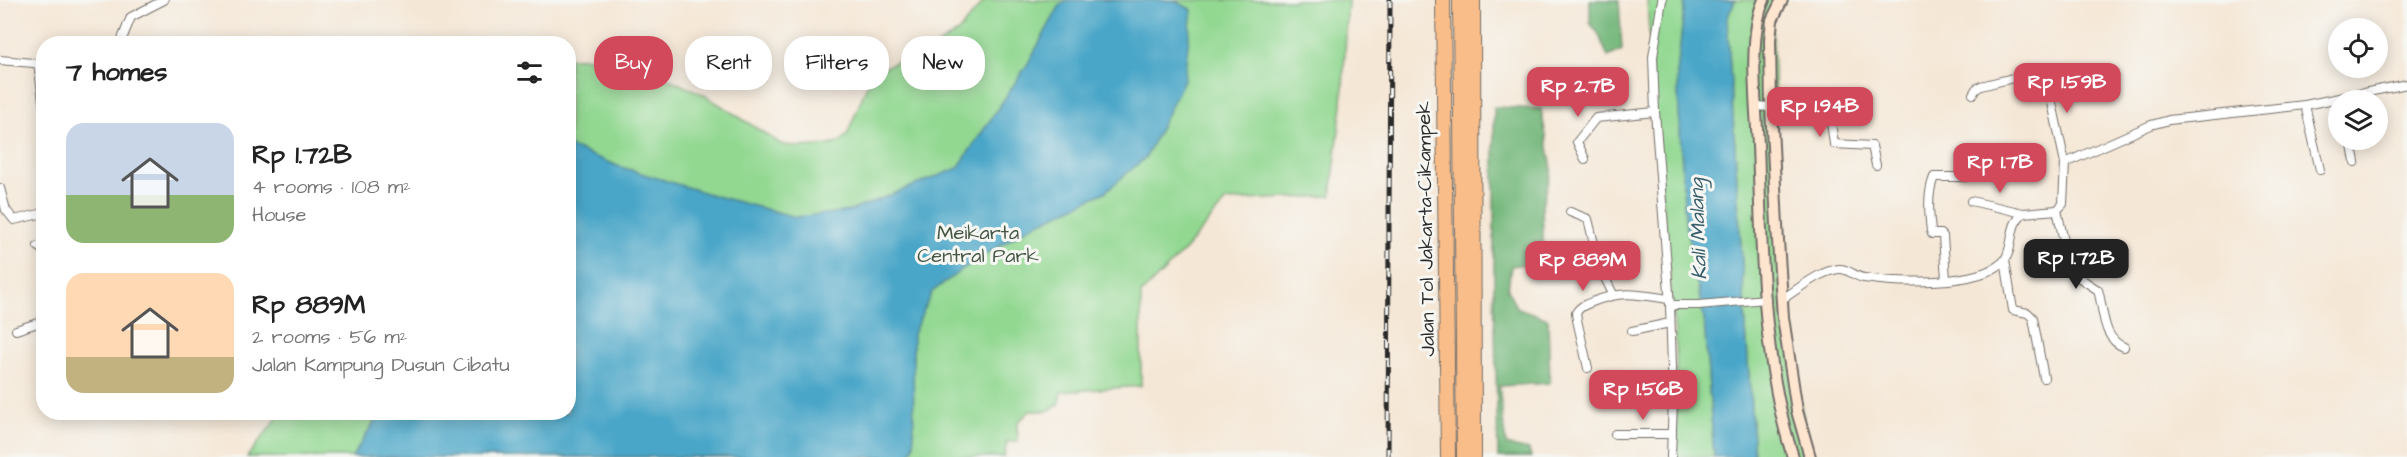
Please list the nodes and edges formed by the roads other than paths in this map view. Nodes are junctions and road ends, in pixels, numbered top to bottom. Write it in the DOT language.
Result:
graph roads {
  1 [pos="165,0"];
  2 [pos="1445,0"];
  3 [pos="1460,0"];
  4 [pos="1473,0"];
  5 [pos="1662,0"];
  6 [pos="1764,0"];
  7 [pos="1782,0"];
  8 [pos="123,36"];
  9 [pos="0,60"];
  10 [pos="36,63"];
  11 [pos="2407,84"];
  12 [pos="2379,90"];
  13 [pos="1974,94"];
  14 [pos="2328,101"];
  15 [pos="2306,105"];
  16 [pos="1756,106"];
  17 [pos="1771,107"];
  18 [pos="1655,112"];
  19 [pos="2353,150"];
  20 [pos="1585,159"];
  21 [pos="1966,159"];
  22 [pos="2355,162"];
  23 [pos="2065,163"];
  24 [pos="1876,165"];
  25 [pos="2320,170"];
  26 [pos="0,188"];
  27 [pos="1971,201"];
  28 [pos="2057,210"];
  29 [pos="1570,212"];
  30 [pos="2023,213"];
  31 [pos="36,215"];
  32 [pos="1778,225"];
  33 [pos="1761,226"];
  34 [pos="2005,260"];
  35 [pos="1946,279"];
  36 [pos="1612,294"];
  37 [pos="1782,298"];
  38 [pos="1766,299"];
  39 [pos="1669,302"];
  40 [pos="1670,323"];
  41 [pos="36,324"];
  42 [pos="16,330"];
  43 [pos="1632,331"];
  44 [pos="2124,347"];
  45 [pos="1588,368"];
  46 [pos="2044,378"];
  47 [pos="1615,434"];
  48 [pos="1672,434"];
  49 [pos="1450,457"];
  50 [pos="1464,457"];
  51 [pos="1474,457"];
  52 [pos="1671,457"];
  53 [pos="1793,457"];
  54 [pos="1810,457"];
  1 -- 8 [label="street"];
  2 -- 49 [label="highway"];
  3 -- 50 [label="highway"];
  4 -- 51 [label="highway"];
  5 -- 18 [label="street"];
  6 -- 16 [label="main road"];
  7 -- 17 [label="main road"];
  9 -- 10 [label="street"];
  11 -- 12 [label="street"];
  13 -- 23 [label="street"];
  14 -- 15 [label="street"];
  15 -- 23 [label="street"];
  15 -- 25 [label="street"];
  16 -- 17 [label="street"];
  16 -- 33 [label="main road"];
  17 -- 24 [label="street"];
  17 -- 32 [label="main road"];
  18 -- 20 [label="street"];
  18 -- 39 [label="street"];
  19 -- 22 [label="street"];
  21 -- 35 [label="street"];
  23 -- 28 [label="street"];
  26 -- 31 [label="street"];
  27 -- 30 [label="street"];
  28 -- 30 [label="street"];
  28 -- 44 [label="street"];
  29 -- 36 [label="street"];
  30 -- 34 [label="street"];
  32 -- 33 [label="main road"];
  32 -- 37 [label="main road"];
  33 -- 38 [label="main road"];
  34 -- 35 [label="street"];
  34 -- 46 [label="street"];
  35 -- 37 [label="street"];
  36 -- 39 [label="street"];
  36 -- 45 [label="street"];
  37 -- 54 [label="main road"];
  38 -- 39 [label="street"];
  38 -- 53 [label="main road"];
  39 -- 40 [label="street"];
  40 -- 43 [label="street"];
  40 -- 48 [label="street"];
  41 -- 42 [label="street"];
  47 -- 48 [label="street"];
  48 -- 52 [label="street"];
}
